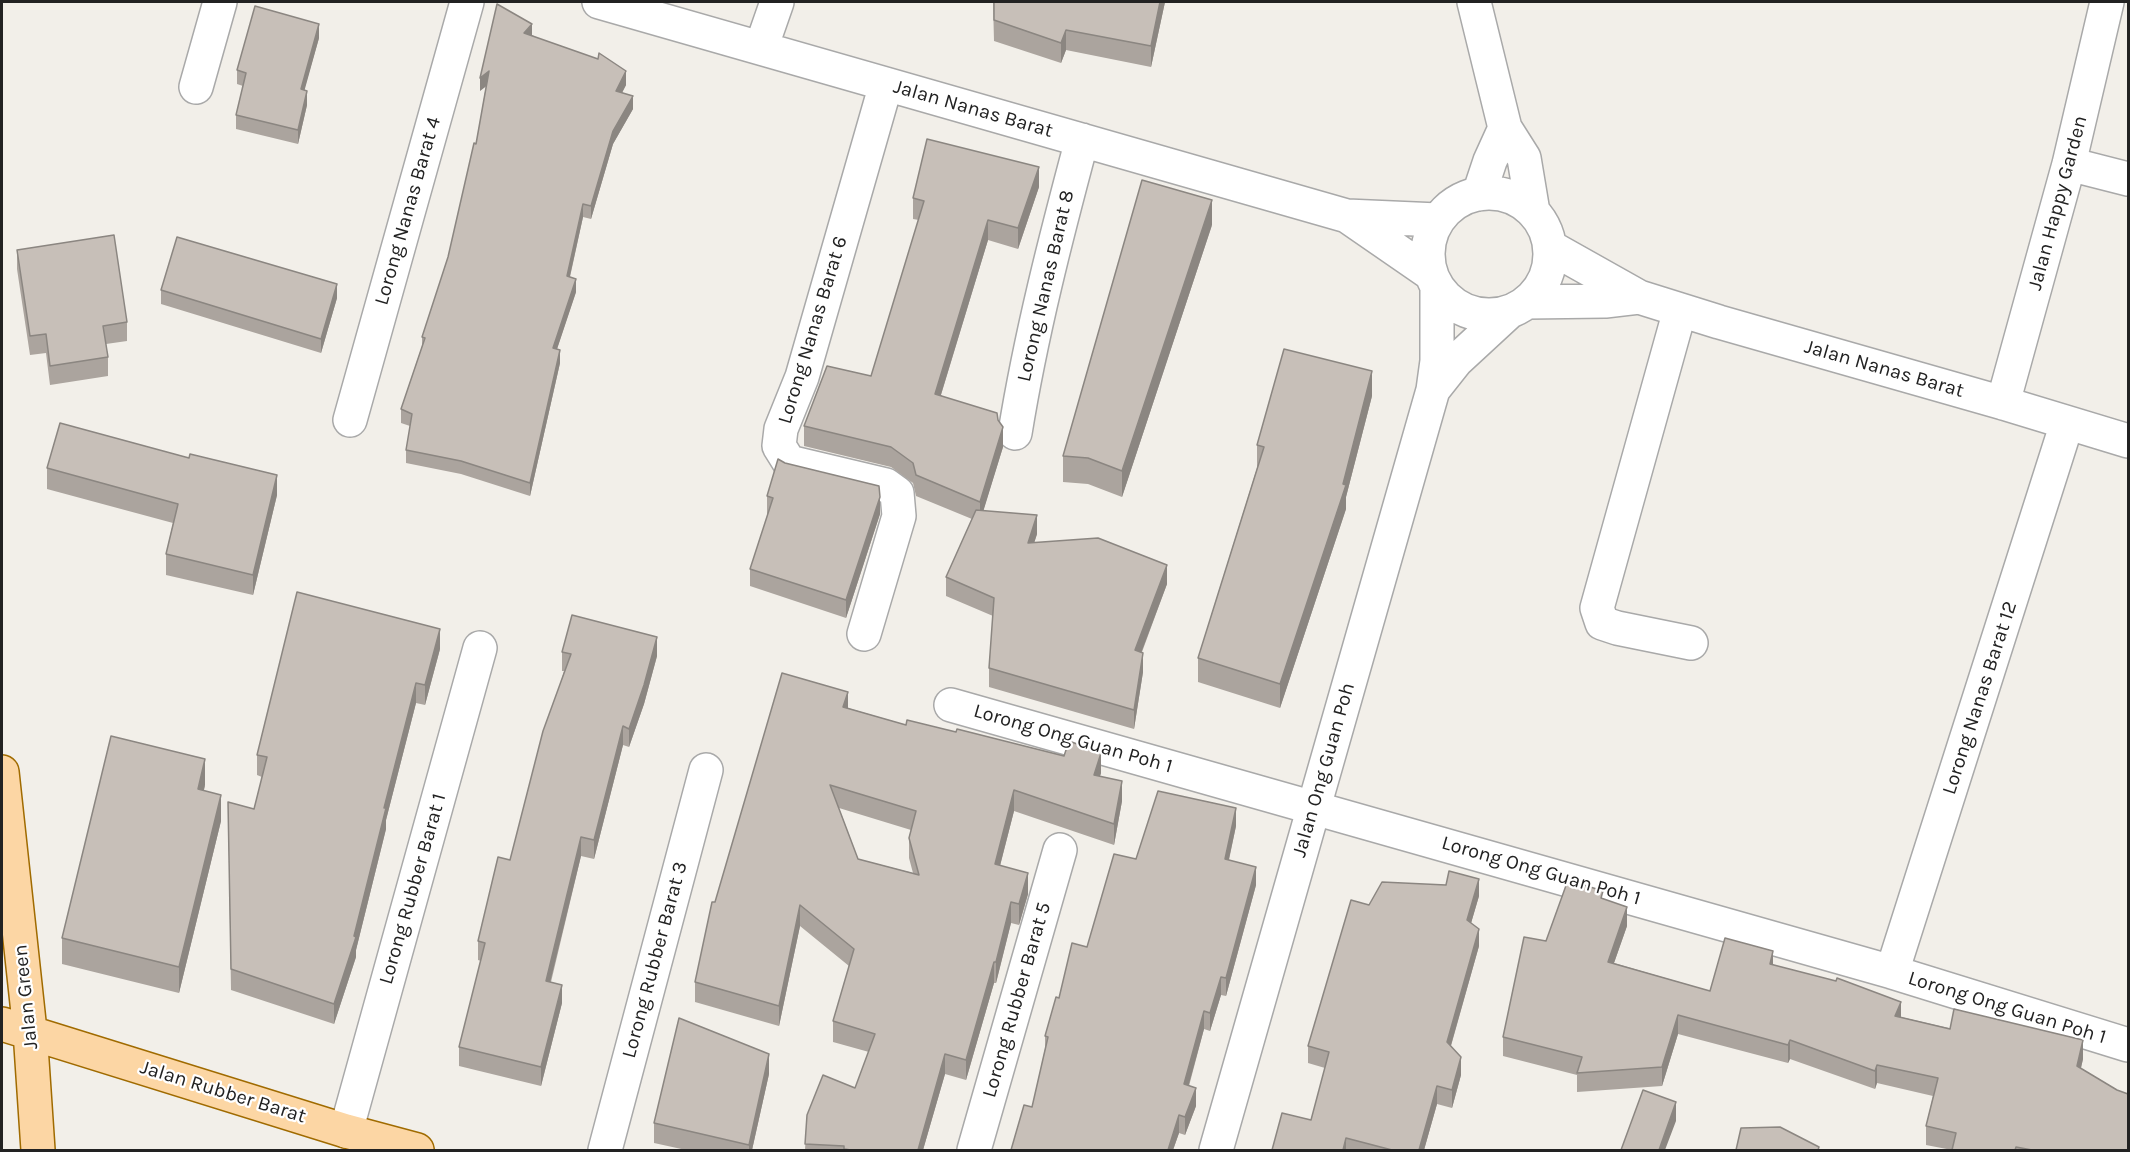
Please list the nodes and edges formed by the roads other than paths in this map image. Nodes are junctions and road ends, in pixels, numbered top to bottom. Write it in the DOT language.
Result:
graph roads {
  1 [pos="220,2"];
  2 [pos="467,2"];
  3 [pos="599,2"];
  4 [pos="777,2"];
  5 [pos="1474,2"];
  6 [pos="2107,2"];
  7 [pos="761,48"];
  8 [pos="886,84"];
  9 [pos="196,87"];
  10 [pos="1505,128"];
  11 [pos="1082,140"];
  12 [pos="2069,164"];
  13 [pos="2128,179"];
  14 [pos="1479,194"];
  15 [pos="1533,212"];
  16 [pos="1347,216"];
  17 [pos="1438,220"];
  18 [pos="1550,247"];
  19 [pos="1434,281"];
  20 [pos="1639,297"];
  21 [pos="1518,307"];
  22 [pos="1680,310"];
  23 [pos="1433,390"];
  24 [pos="2003,403"];
  25 [pos="350,420"];
  26 [pos="2067,423"];
  27 [pos="1015,433"];
  28 [pos="2128,441"];
  29 [pos="864,634"];
  30 [pos="1691,643"];
  31 [pos="480,648"];
  32 [pos="951,705"];
  33 [pos="706,770"];
  34 [pos="2,772"];
  35 [pos="1314,806"];
  36 [pos="1060,850"];
  37 [pos="1892,972"];
  38 [pos="16,1027"];
  39 [pos="2128,1045"];
  40 [pos="346,1131"];
  41 [pos="38,1150"];
  42 [pos="417,1150"];
  43 [pos="605,1150"];
  44 [pos="974,1150"];
  45 [pos="1216,1150"];
  1 -- 9 [label="street"];
  2 -- 25 [label="street, Lorong Nanas Barat 4"];
  3 -- 7 [label="street, Jalan Nanas Barat"];
  4 -- 7 [label="street"];
  5 -- 10 [label="street"];
  6 -- 12 [label="street, Jalan Happy Garden"];
  7 -- 8 [label="street, Jalan Nanas Barat"];
  8 -- 11 [label="street, Jalan Nanas Barat"];
  8 -- 29 [label="street, Lorong Nanas Barat 6"];
  10 -- 14 [label="street"];
  10 -- 15 [label="street"];
  11 -- 16 [label="street, Jalan Nanas Barat"];
  11 -- 27 [label="street, Lorong Nanas Barat 8"];
  12 -- 13 [label="street"];
  12 -- 24 [label="street, Jalan Happy Garden"];
  14 -- 15 [label="street"];
  14 -- 17 [label="street"];
  15 -- 18 [label="street"];
  16 -- 17 [label="street, Jalan Nanas Barat"];
  16 -- 19 [label="street, Jalan Nanas Barat"];
  17 -- 19 [label="street"];
  18 -- 20 [label="street, Jalan Nanas Barat"];
  18 -- 21 [label="street"];
  19 -- 21 [label="street"];
  19 -- 23 [label="street, Jalan Ong Guan Poh"];
  20 -- 21 [label="street, Jalan Nanas Barat"];
  20 -- 22 [label="street, Jalan Nanas Barat"];
  21 -- 23 [label="street, Jalan Ong Guan Poh"];
  22 -- 24 [label="street, Jalan Nanas Barat"];
  22 -- 30 [label="street"];
  23 -- 35 [label="street, Jalan Ong Guan Poh"];
  24 -- 26 [label="street, Jalan Nanas Barat"];
  26 -- 28 [label="street, Jalan Nanas Barat"];
  26 -- 37 [label="street, Lorong Nanas Barat 12"];
  31 -- 40 [label="street, Lorong Rubber Barat 1"];
  32 -- 35 [label="street, Lorong Ong Guan Poh 1"];
  33 -- 43 [label="street, Lorong Rubber Barat 3"];
  34 -- 38 [label="main road, Jalan Green"];
  35 -- 37 [label="street, Lorong Ong Guan Poh 1"];
  35 -- 45 [label="street, Jalan Ong Guan Poh"];
  36 -- 44 [label="street, Lorong Rubber Barat 5"];
  37 -- 39 [label="street, Lorong Ong Guan Poh 1"];
  38 -- 40 [label="main road, Jalan Rubber Barat"];
  38 -- 41 [label="main road, Jalan Green"];
  40 -- 42 [label="main road, Jalan Rubber Barat"];
}
